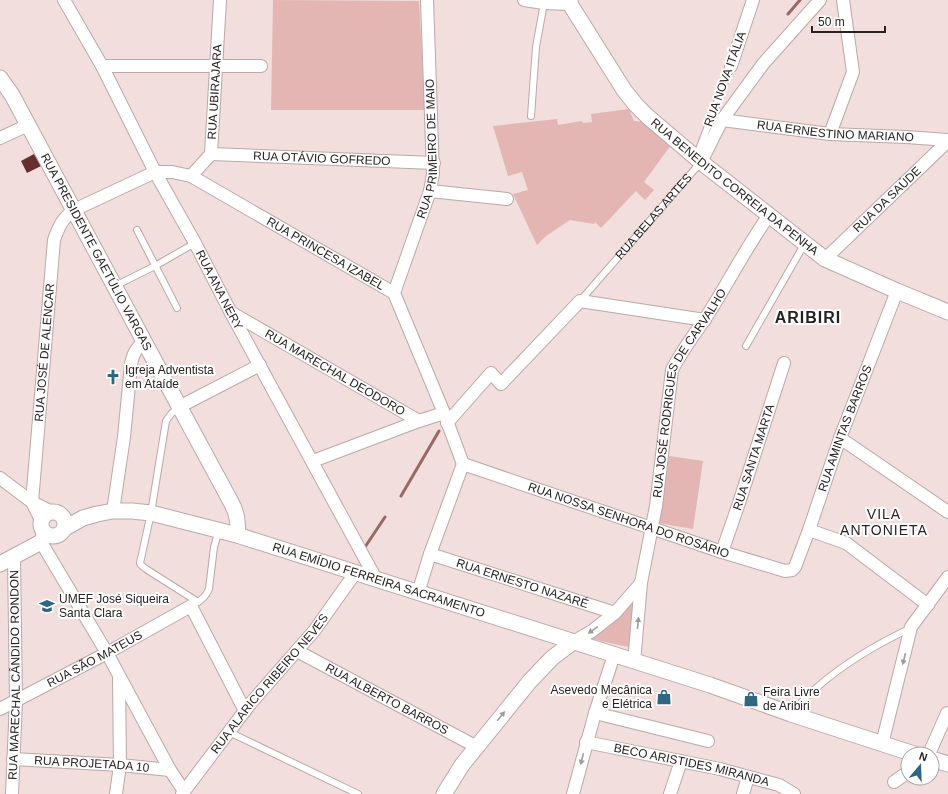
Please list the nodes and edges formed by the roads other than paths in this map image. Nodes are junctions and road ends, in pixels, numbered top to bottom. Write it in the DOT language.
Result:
graph roads {
  1 [pos="64,0"];
  2 [pos="220,0"];
  3 [pos="427,0"];
  4 [pos="524,0"];
  5 [pos="753,0"];
  6 [pos="820,0"];
  7 [pos="843,0"];
  8 [pos="570,2"];
  9 [pos="544,3"];
  10 [pos="217,65"];
  11 [pos="102,66"];
  12 [pos="261,66"];
  13 [pos="731,66"];
  14 [pos="0,78"];
  15 [pos="531,116"];
  16 [pos="722,120"];
  17 [pos="28,125"];
  18 [pos="830,134"];
  19 [pos="0,138"];
  20 [pos="948,140"];
  21 [pos="211,154"];
  22 [pos="699,160"];
  23 [pos="434,163"];
  24 [pos="156,172"];
  25 [pos="191,176"];
  26 [pos="430,191"];
  27 [pos="507,199"];
  28 [pos="74,210"];
  29 [pos="769,215"];
  30 [pos="137,230"];
  31 [pos="195,243"];
  32 [pos="804,243"];
  33 [pos="825,258"];
  34 [pos="155,266"];
  35 [pos="115,286"];
  36 [pos="897,291"];
  37 [pos="394,292"];
  38 [pos="580,301"];
  39 [pos="176,308"];
  40 [pos="948,312"];
  41 [pos="231,313"];
  42 [pos="705,320"];
  43 [pos="144,342"];
  44 [pos="746,346"];
  45 [pos="784,363"];
  46 [pos="260,365"];
  47 [pos="179,408"];
  48 [pos="446,418"];
  49 [pos="419,421"];
  50 [pos="840,438"];
  51 [pos="313,461"];
  52 [pos="462,464"];
  53 [pos="0,478"];
  54 [pos="6,488"];
  55 [pos="32,502"];
  56 [pos="112,511"];
  57 [pos="948,512"];
  58 [pos="151,513"];
  59 [pos="51,525"];
  60 [pos="652,528"];
  61 [pos="219,530"];
  62 [pos="809,530"];
  63 [pos="237,535"];
  64 [pos="722,552"];
  65 [pos="430,554"];
  66 [pos="14,557"];
  67 [pos="0,564"];
  68 [pos="795,567"];
  69 [pos="356,572"];
  70 [pos="948,577"];
  71 [pos="376,579"];
  72 [pos="641,583"];
  73 [pos="418,593"];
  74 [pos="626,601"];
  75 [pos="194,604"];
  76 [pos="928,605"];
  77 [pos="640,607"];
  78 [pos="615,613"];
  79 [pos="911,627"];
  80 [pos="573,642"];
  81 [pos="297,650"];
  82 [pos="107,654"];
  83 [pos="614,655"];
  84 [pos="634,662"];
  85 [pos="119,677"];
  86 [pos="16,702"];
  87 [pos="0,709"];
  88 [pos="245,710"];
  89 [pos="595,713"];
  90 [pos="946,713"];
  91 [pos="791,714"];
  92 [pos="229,732"];
  93 [pos="708,741"];
  94 [pos="586,742"];
  95 [pos="882,744"];
  96 [pos="932,746"];
  97 [pos="476,747"];
  98 [pos="900,750"];
  99 [pos="13,759"];
  100 [pos="681,761"];
  101 [pos="120,765"];
  102 [pos="170,770"];
  103 [pos="748,777"];
  104 [pos="900,778"];
  105 [pos="894,782"];
  106 [pos="183,793"];
  107 [pos="12,794"];
  108 [pos="116,794"];
  109 [pos="358,794"];
  110 [pos="444,794"];
  111 [pos="573,794"];
  112 [pos="670,794"];
  113 [pos="743,794"];
  114 [pos="794,794"];
  1 -- 11 [label="street, RUA ANA NERY"];
  2 -- 10 [label="street, RUA UBIRAJARA"];
  3 -- 23 [label="street, RUA PRIMEIRO DE MAIO"];
  4 -- 9 [label="street"];
  5 -- 13 [label="street, RUA NOVA ITÁLIA"];
  6 -- 16 [label="street, RUA BELAS ARTES"];
  7 -- 18 [label="street"];
  8 -- 9 [label="street"];
  8 -- 22 [label="street, RUA BENEDITO CORREIA DA PENHA"];
  9 -- 15 [label="lane"];
  10 -- 11 [label="street"];
  10 -- 12 [label="street"];
  10 -- 21 [label="street, RUA UBIRAJARA"];
  11 -- 24 [label="street, RUA ANA NERY"];
  13 -- 22 [label="lane, RUA NOVA ITÁLIA"];
  14 -- 17 [label="street, RUA PRESIDENTE GAETÚLIO VARGAS"];
  16 -- 18 [label="street, RUA ERNESTINO MARIANO"];
  16 -- 22 [label="street, RUA BELAS ARTES"];
  17 -- 19 [label="street"];
  17 -- 28 [label="street, RUA PRESIDENTE GAETÚLIO VARGAS"];
  18 -- 20 [label="street, RUA ERNESTINO MARIANO"];
  20 -- 33 [label="street, RUA DA SAÚDE"];
  21 -- 23 [label="street, RUA OTÁVIO GOFREDO"];
  21 -- 25 [label="street, RUA UBIRAJARA"];
  22 -- 29 [label="street, RUA BENEDITO CORREIA DA PENHA"];
  22 -- 38 [label="lane, RUA BELAS ARTES"];
  23 -- 26 [label="street, RUA PRIMEIRO DE MAIO"];
  24 -- 25 [label="street, RUA PRINCESA IZABEL"];
  24 -- 28 [label="street"];
  24 -- 31 [label="street, RUA ANA NERY"];
  25 -- 37 [label="street, RUA PRINCESA IZABEL"];
  26 -- 27 [label="street"];
  26 -- 37 [label="street, RUA PRIMEIRO DE MAIO"];
  28 -- 35 [label="street, RUA PRESIDENTE GAETÚLIO VARGAS"];
  28 -- 55 [label="street, RUA JOSÉ DE ALENCAR"];
  29 -- 32 [label="street, RUA BENEDITO CORREIA DA PENHA"];
  29 -- 42 [label="street, RUA JOSÉ RODRIGUES DE CARVALHO"];
  30 -- 34 [label="lane"];
  31 -- 34 [label="lane"];
  31 -- 41 [label="street, RUA ANA NERY"];
  32 -- 33 [label="street, RUA BENEDITO CORREIA DA PENHA"];
  32 -- 44 [label="lane"];
  33 -- 36 [label="street, RUA BENEDITO CORREIA DA PENHA"];
  34 -- 35 [label="lane"];
  34 -- 39 [label="lane"];
  35 -- 43 [label="street, RUA PRESIDENTE GAETÚLIO VARGAS"];
  36 -- 40 [label="street, RUA BENEDITO CORREIA DA PENHA"];
  36 -- 50 [label="street, RUA AMINTAS BARROS"];
  37 -- 48 [label="street, RUA PRINCESA IZABEL"];
  38 -- 42 [label="street"];
  38 -- 48 [label="street, RUA BELAS ARTES"];
  41 -- 46 [label="street, RUA ANA NERY"];
  41 -- 49 [label="street, RUA MARECHAL DEODORO"];
  42 -- 60 [label="street, RUA JOSÉ RODRIGUES DE CARVALHO"];
  43 -- 47 [label="street, RUA PRESIDENTE GAETÚLIO VARGAS"];
  43 -- 56 [label="street"];
  45 -- 64 [label="street, RUA SANTA MARTA"];
  46 -- 47 [label="street"];
  46 -- 51 [label="street, RUA ANA NERY"];
  47 -- 58 [label="lane"];
  47 -- 63 [label="street, RUA PRESIDENTE GAETÚLIO VARGAS"];
  48 -- 49 [label="street"];
  48 -- 52 [label="street, RUA PRINCESA IZABEL"];
  49 -- 51 [label="street"];
  50 -- 57 [label="street"];
  50 -- 62 [label="street, RUA AMINTAS BARROS"];
  51 -- 71 [label="street, RUA ANA NERY"];
  52 -- 60 [label="street, RUA NOSSA SENHORA DO ROSÁRIO"];
  52 -- 65 [label="street"];
  53 -- 54 [label="street"];
  54 -- 55 [label="street"];
  55 -- 59 [label="street"];
  56 -- 58 [label="street, RUA EMÍDIO FERREIRA SACRAMENTO"];
  56 -- 59 [label="street, RUA EMÍDIO FERREIRA SACRAMENTO"];
  58 -- 61 [label="street, RUA EMÍDIO FERREIRA SACRAMENTO"];
  58 -- 75 [label="lane"];
  59 -- 66 [label="street"];
  59 -- 82 [label="street"];
  60 -- 64 [label="street, RUA NOSSA SENHORA DO ROSÁRIO"];
  60 -- 72 [label="street, RUA JOSÉ RODRIGUES DE CARVALHO"];
  61 -- 63 [label="street, RUA EMÍDIO FERREIRA SACRAMENTO"];
  61 -- 75 [label="lane"];
  62 -- 68 [label="street, RUA AMINTAS BARROS"];
  62 -- 76 [label="street"];
  63 -- 69 [label="street, RUA EMÍDIO FERREIRA SACRAMENTO"];
  64 -- 68 [label="street, RUA NOSSA SENHORA DO ROSÁRIO"];
  65 -- 73 [label="street"];
  65 -- 78 [label="street, RUA ERNESTO NAZARÉ"];
  66 -- 67 [label="street"];
  66 -- 86 [label="street, RUA MARECHAL CÂNDIDO RONDON"];
  69 -- 71 [label="street, RUA EMÍDIO FERREIRA SACRAMENTO"];
  69 -- 81 [label="street, RUA ALARICO RIBEIRO NEVES"];
  70 -- 76 [label="street"];
  71 -- 73 [label="street, RUA EMÍDIO FERREIRA SACRAMENTO"];
  72 -- 74 [label="street, RUA JOSÉ RODRIGUES DE CARVALHO"];
  72 -- 77 [label="street, RUA JOSÉ RODRIGUES DE CARVALHO"];
  73 -- 80 [label="street, RUA EMÍDIO FERREIRA SACRAMENTO"];
  74 -- 77 [label="street"];
  74 -- 78 [label="street, RUA JOSÉ RODRIGUES DE CARVALHO"];
  75 -- 82 [label="street, RUA SÃO MATEUS"];
  75 -- 88 [label="street"];
  76 -- 79 [label="street"];
  84 -- 77 [label="street, RUA JOSÉ RODRIGUES DE CARVALHO, one-way"];
  78 -- 80 [label="street, RUA JOSÉ RODRIGUES DE CARVALHO, one-way"];
  79 -- 91 [label="lane"];
  79 -- 95 [label="street, one-way"];
  80 -- 83 [label="street, RUA EMÍDIO FERREIRA SACRAMENTO"];
  97 -- 80 [label="street, one-way"];
  81 -- 88 [label="street, RUA ALARICO RIBEIRO NEVES"];
  81 -- 97 [label="street, RUA ALBERTO BARROS"];
  82 -- 85 [label="street"];
  82 -- 86 [label="street, RUA SÃO MATEUS"];
  83 -- 84 [label="street, RUA EMÍDIO FERREIRA SACRAMENTO"];
  83 -- 89 [label="street"];
  84 -- 91 [label="street, RUA EMÍDIO FERREIRA SACRAMENTO"];
  85 -- 101 [label="street"];
  85 -- 102 [label="street"];
  86 -- 87 [label="street, RUA SÃO MATEUS"];
  86 -- 99 [label="street, RUA MARECHAL CÂNDIDO RONDON"];
  88 -- 92 [label="street, RUA ALARICO RIBEIRO NEVES"];
  89 -- 93 [label="street"];
  89 -- 94 [label="street"];
  90 -- 96 [label="street"];
  91 -- 95 [label="street, RUA EMÍDIO FERREIRA SACRAMENTO"];
  92 -- 106 [label="street, RUA ALARICO RIBEIRO NEVES"];
  92 -- 109 [label="lane"];
  94 -- 100 [label="street, BECO ARISTIDES MIRANDA"];
  94 -- 111 [label="street, one-way"];
  95 -- 98 [label="street, RUA EMÍDIO FERREIRA SACRAMENTO"];
  97 -- 110 [label="street"];
  99 -- 101 [label="street, RUA PROJETADA 10"];
  99 -- 107 [label="street, RUA MARECHAL CÂNDIDO RONDON"];
  100 -- 103 [label="street, BECO ARISTIDES MIRANDA"];
  100 -- 112 [label="street"];
  101 -- 102 [label="street, RUA PROJETADA 10"];
  101 -- 108 [label="street"];
  102 -- 106 [label="street"];
  103 -- 113 [label="street"];
  103 -- 114 [label="street, BECO ARISTIDES MIRANDA"];
  104 -- 105 [label="street"];
}
